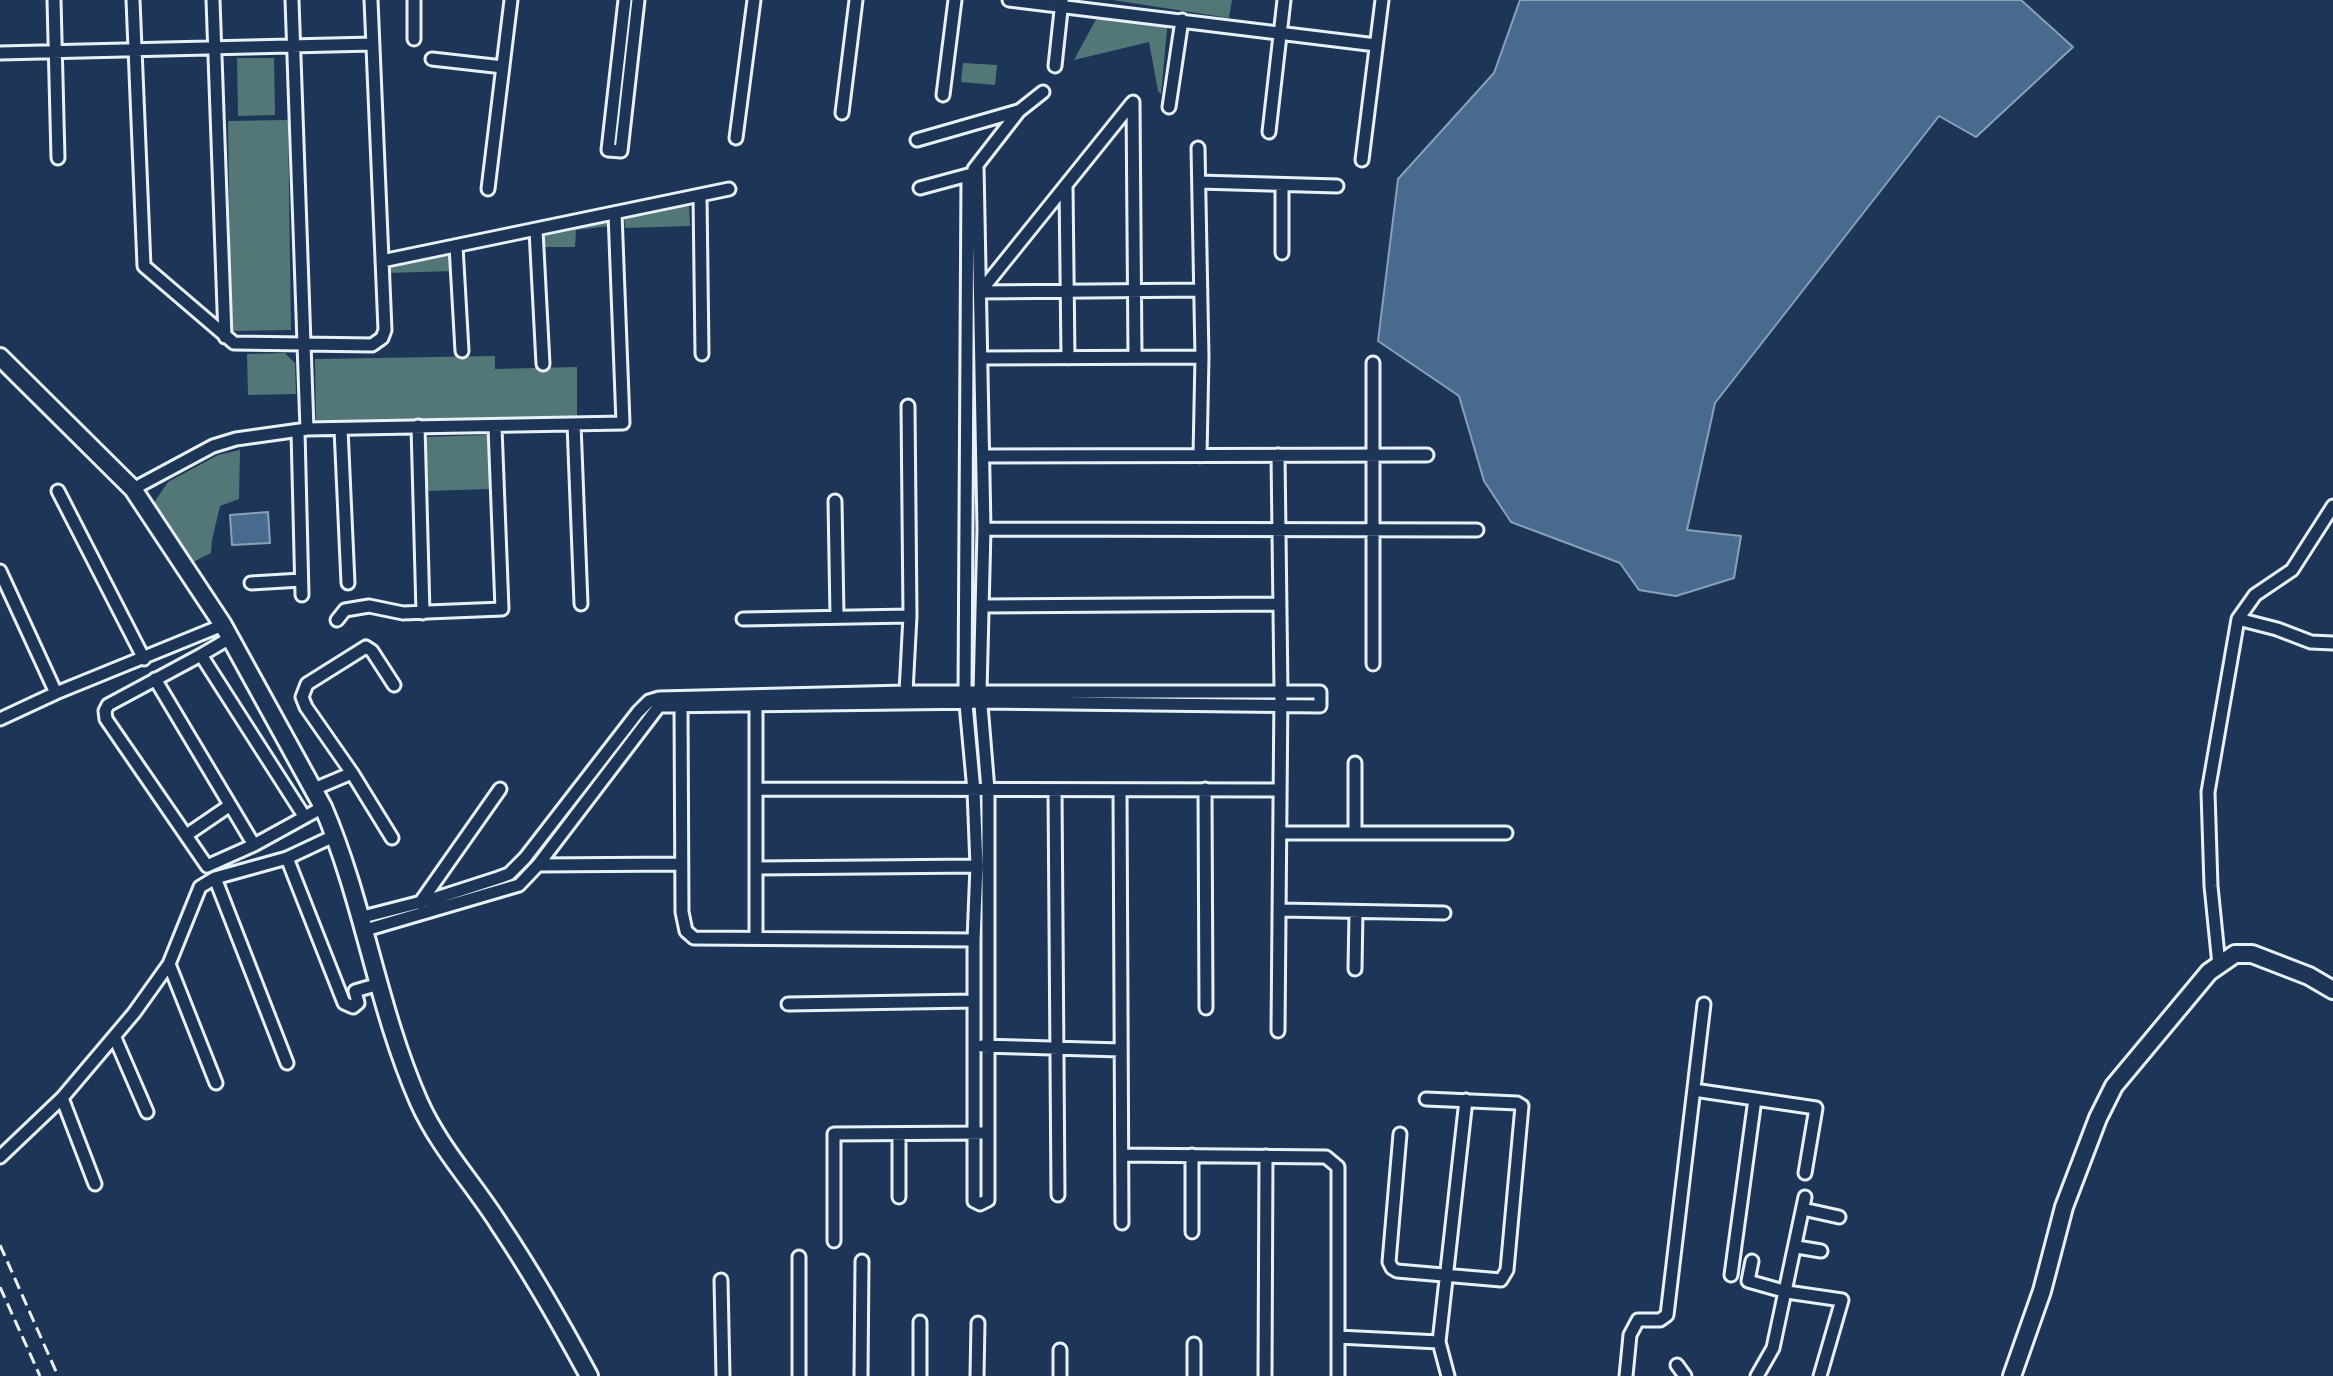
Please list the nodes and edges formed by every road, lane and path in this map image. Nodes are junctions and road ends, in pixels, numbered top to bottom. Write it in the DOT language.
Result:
graph roads {
  1 [pos="54,0"];
  2 [pos="133,0"];
  3 [pos="213,0"];
  4 [pos="292,0"];
  5 [pos="371,0"];
  6 [pos="414,0"];
  7 [pos="511,0"];
  8 [pos="625,0"];
  9 [pos="638,0"];
  10 [pos="754,0"];
  11 [pos="856,0"];
  12 [pos="955,0"];
  13 [pos="1009,0"];
  14 [pos="1284,0"];
  15 [pos="1382,0"];
  16 [pos="1062,3"];
  17 [pos="1182,20"];
  18 [pos="1280,33"];
  19 [pos="414,39"];
  20 [pos="373,44"];
  21 [pos="1376,45"];
  22 [pos="294,46"];
  23 [pos="214,48"];
  24 [pos="136,50"];
  25 [pos="55,52"];
  26 [pos="0,53"];
  27 [pos="432,59"];
  28 [pos="1055,66"];
  29 [pos="503,67"];
  30 [pos="1043,92"];
  31 [pos="943,95"];
  32 [pos="1169,107"];
  33 [pos="1019,111"];
  34 [pos="842,113"];
  35 [pos="1269,132"];
  36 [pos="736,138"];
  37 [pos="917,140"];
  38 [pos="1198,148"];
  39 [pos="58,158"];
  40 [pos="1362,160"];
  41 [pos="977,165"];
  42 [pos="968,175"];
  43 [pos="1199,182"];
  44 [pos="1282,185"];
  45 [pos="1066,186"];
  46 [pos="1337,186"];
  47 [pos="920,188"];
  48 [pos="488,189"];
  49 [pos="729,189"];
  50 [pos="700,195"];
  51 [pos="615,213"];
  52 [pos="536,230"];
  53 [pos="456,246"];
  54 [pos="1282,253"];
  55 [pos="382,261"];
  56 [pos="1201,290"];
  57 [pos="1134,291"];
  58 [pos="980,292"];
  59 [pos="1067,292"];
  60 [pos="225,337"];
  61 [pos="304,344"];
  62 [pos="462,351"];
  63 [pos="702,354"];
  64 [pos="0,357"];
  65 [pos="1135,357"];
  66 [pos="1202,357"];
  67 [pos="982,358"];
  68 [pos="1068,358"];
  69 [pos="1373,363"];
  70 [pos="543,364"];
  71 [pos="908,406"];
  72 [pos="574,424"];
  73 [pos="418,426"];
  74 [pos="495,427"];
  75 [pos="341,429"];
  76 [pos="302,430"];
  77 [pos="1278,455"];
  78 [pos="1373,455"];
  79 [pos="1427,455"];
  80 [pos="983,456"];
  81 [pos="1200,456"];
  82 [pos="133,489"];
  83 [pos="58,491"];
  84 [pos="835,501"];
  85 [pos="2333,506"];
  86 [pos="984,529"];
  87 [pos="1278,530"];
  88 [pos="1373,530"];
  89 [pos="1477,530"];
  90 [pos="0,571"];
  91 [pos="301,580"];
  92 [pos="251,583"];
  93 [pos="348,583"];
  94 [pos="302,595"];
  95 [pos="581,604"];
  96 [pos="1280,604"];
  97 [pos="984,606"];
  98 [pos="423,613"];
  99 [pos="837,616"];
  100 [pos="910,616"];
  101 [pos="743,619"];
  102 [pos="2238,619"];
  103 [pos="337,620"];
  104 [pos="226,631"];
  105 [pos="2333,643"];
  106 [pos="201,655"];
  107 [pos="144,659"];
  108 [pos="1373,664"];
  109 [pos="155,679"];
  110 [pos="394,685"];
  111 [pos="1281,691"];
  112 [pos="906,692"];
  113 [pos="56,693"];
  114 [pos="966,698"];
  115 [pos="980,698"];
  116 [pos="756,704"];
  117 [pos="681,705"];
  118 [pos="1281,706"];
  119 [pos="0,719"];
  120 [pos="1355,763"];
  121 [pos="352,773"];
  122 [pos="314,789"];
  123 [pos="500,789"];
  124 [pos="756,789"];
  125 [pos="1205,789"];
  126 [pos="988,790"];
  127 [pos="1055,790"];
  128 [pos="1120,790"];
  129 [pos="1279,790"];
  130 [pos="974,791"];
  131 [pos="229,806"];
  132 [pos="323,807"];
  133 [pos="304,816"];
  134 [pos="1355,832"];
  135 [pos="1281,833"];
  136 [pos="1506,833"];
  137 [pos="188,834"];
  138 [pos="336,835"];
  139 [pos="392,838"];
  140 [pos="254,845"];
  141 [pos="287,858"];
  142 [pos="681,864"];
  143 [pos="538,865"];
  144 [pos="977,866"];
  145 [pos="757,868"];
  146 [pos="215,878"];
  147 [pos="420,903"];
  148 [pos="1281,910"];
  149 [pos="1356,912"];
  150 [pos="1444,913"];
  151 [pos="361,925"];
  152 [pos="756,937"];
  153 [pos="974,940"];
  154 [pos="169,964"];
  155 [pos="2219,965"];
  156 [pos="1355,969"];
  157 [pos="379,984"];
  158 [pos="2333,990"];
  159 [pos="974,1001"];
  160 [pos="788,1004"];
  161 [pos="1704,1004"];
  162 [pos="1206,1008"];
  163 [pos="1278,1031"];
  164 [pos="115,1038"];
  165 [pos="980,1046"];
  166 [pos="1055,1048"];
  167 [pos="1121,1050"];
  168 [pos="287,1063"];
  169 [pos="216,1083"];
  170 [pos="1694,1090"];
  171 [pos="62,1098"];
  172 [pos="1426,1099"];
  173 [pos="1755,1099"];
  174 [pos="1466,1100"];
  175 [pos="147,1112"];
  176 [pos="981,1133"];
  177 [pos="1400,1134"];
  178 [pos="899,1135"];
  179 [pos="1122,1155"];
  180 [pos="1192,1155"];
  181 [pos="1266,1156"];
  182 [pos="0,1157"];
  183 [pos="1805,1173"];
  184 [pos="95,1184"];
  185 [pos="1058,1195"];
  186 [pos="899,1197"];
  187 [pos="1839,1217"];
  188 [pos="1122,1223"];
  189 [pos="1192,1232"];
  190 [pos="834,1241"];
  191 [pos="1797,1247"];
  192 [pos="1821,1251"];
  193 [pos="799,1257"];
  194 [pos="862,1261"];
  195 [pos="1752,1261"];
  196 [pos="1731,1275"];
  197 [pos="1448,1277"];
  198 [pos="721,1280"];
  199 [pos="1787,1292"];
  200 [pos="920,1322"];
  201 [pos="978,1323"];
  202 [pos="1338,1337"];
  203 [pos="1439,1342"];
  204 [pos="1194,1344"];
  205 [pos="1060,1350"];
  206 [pos="1677,1365"];
  207 [pos="589,1376"];
  208 [pos="723,1376"];
  209 [pos="799,1376"];
  210 [pos="861,1376"];
  211 [pos="920,1376"];
  212 [pos="977,1376"];
  213 [pos="1060,1376"];
  214 [pos="1194,1376"];
  215 [pos="1265,1376"];
  216 [pos="1338,1376"];
  217 [pos="1448,1376"];
  218 [pos="1626,1376"];
  219 [pos="1685,1376"];
  220 [pos="1757,1376"];
  221 [pos="1820,1376"];
  222 [pos="2012,1376"];
  1 -- 25 [label="street"];
  2 -- 24 [label="street"];
  3 -- 23 [label="street"];
  4 -- 22 [label="street"];
  5 -- 20 [label="street"];
  6 -- 19 [label="street"];
  7 -- 29 [label="street"];
  8 -- 9 [label="street"];
  10 -- 36 [label="street"];
  11 -- 34 [label="street"];
  12 -- 31 [label="street"];
  13 -- 16 [label="street"];
  14 -- 18 [label="street"];
  15 -- 21 [label="street"];
  16 -- 17 [label="street"];
  16 -- 28 [label="street"];
  17 -- 18 [label="street"];
  17 -- 32 [label="street"];
  18 -- 21 [label="street"];
  18 -- 35 [label="street"];
  20 -- 22 [label="street"];
  20 -- 55 [label="street"];
  21 -- 40 [label="street"];
  22 -- 23 [label="street"];
  22 -- 61 [label="street"];
  23 -- 24 [label="street"];
  23 -- 60 [label="street"];
  24 -- 25 [label="street"];
  24 -- 60 [label="street"];
  25 -- 26 [label="street"];
  25 -- 39 [label="street"];
  27 -- 29 [label="street"];
  29 -- 48 [label="street"];
  30 -- 33 [label="street"];
  33 -- 37 [label="street"];
  33 -- 41 [label="street"];
  38 -- 43 [label="street"];
  41 -- 42 [label="street"];
  41 -- 58 [label="street"];
  42 -- 47 [label="street"];
  42 -- 114 [label="street"];
  43 -- 44 [label="street"];
  43 -- 56 [label="street"];
  44 -- 46 [label="street"];
  44 -- 54 [label="street"];
  45 -- 57 [label="street"];
  45 -- 58 [label="street"];
  45 -- 59 [label="street"];
  49 -- 50 [label="street"];
  50 -- 51 [label="street"];
  50 -- 63 [label="street"];
  51 -- 52 [label="street"];
  51 -- 72 [label="street"];
  52 -- 53 [label="street"];
  52 -- 70 [label="street"];
  53 -- 55 [label="street"];
  53 -- 62 [label="street"];
  55 -- 61 [label="street"];
  56 -- 57 [label="street"];
  56 -- 66 [label="street"];
  57 -- 59 [label="street"];
  57 -- 65 [label="street"];
  58 -- 59 [label="street"];
  58 -- 67 [label="street"];
  59 -- 68 [label="street"];
  60 -- 61 [label="street"];
  61 -- 76 [label="street"];
  64 -- 82 [label="main road"];
  65 -- 66 [label="street"];
  65 -- 68 [label="street"];
  66 -- 81 [label="street"];
  67 -- 68 [label="street"];
  67 -- 80 [label="street"];
  69 -- 78 [label="street"];
  71 -- 100 [label="street"];
  72 -- 74 [label="street"];
  72 -- 95 [label="street"];
  73 -- 74 [label="street"];
  73 -- 75 [label="street"];
  73 -- 98 [label="street"];
  74 -- 98 [label="street"];
  75 -- 76 [label="street"];
  75 -- 93 [label="street"];
  76 -- 82 [label="street"];
  76 -- 91 [label="street"];
  77 -- 78 [label="street"];
  77 -- 81 [label="street"];
  77 -- 87 [label="street"];
  78 -- 79 [label="street"];
  78 -- 88 [label="street"];
  80 -- 81 [label="street"];
  80 -- 86 [label="street"];
  82 -- 104 [label="main road"];
  83 -- 107 [label="street"];
  84 -- 99 [label="street"];
  85 -- 102 [label="street"];
  86 -- 87 [label="street"];
  86 -- 97 [label="street"];
  87 -- 88 [label="street"];
  87 -- 96 [label="street"];
  88 -- 89 [label="street"];
  88 -- 108 [label="street"];
  90 -- 113 [label="street"];
  91 -- 92 [label="street"];
  91 -- 94 [label="street"];
  96 -- 97 [label="street"];
  96 -- 111 [label="street"];
  97 -- 115 [label="street"];
  98 -- 103 [label="street"];
  99 -- 100 [label="street"];
  99 -- 101 [label="street"];
  100 -- 112 [label="street"];
  102 -- 105 [label="street"];
  102 -- 155 [label="street"];
  104 -- 106 [label="street"];
  104 -- 107 [label="street"];
  104 -- 122 [label="main road"];
  106 -- 109 [label="street"];
  106 -- 133 [label="street"];
  107 -- 113 [label="street"];
  109 -- 131 [label="street"];
  109 -- 137 [label="street"];
  110 -- 121 [label="street"];
  111 -- 115 [label="street"];
  111 -- 118 [label="street"];
  111 -- 118 [label="street"];
  112 -- 114 [label="street"];
  112 -- 147 [label="street"];
  113 -- 119 [label="street"];
  114 -- 115 [label="street"];
  114 -- 116 [label="street"];
  114 -- 130 [label="street"];
  115 -- 118 [label="street"];
  115 -- 126 [label="street"];
  116 -- 117 [label="street"];
  116 -- 124 [label="street"];
  117 -- 142 [label="street"];
  117 -- 143 [label="street"];
  118 -- 129 [label="street"];
  120 -- 134 [label="street"];
  121 -- 122 [label="street"];
  121 -- 139 [label="street"];
  122 -- 132 [label="main road"];
  123 -- 147 [label="street"];
  124 -- 130 [label="street"];
  124 -- 145 [label="street"];
  125 -- 128 [label="street"];
  125 -- 129 [label="street"];
  125 -- 162 [label="street"];
  126 -- 127 [label="street"];
  126 -- 130 [label="street"];
  126 -- 165 [label="street"];
  127 -- 128 [label="street"];
  127 -- 166 [label="street"];
  128 -- 167 [label="street"];
  129 -- 135 [label="street"];
  130 -- 144 [label="street"];
  131 -- 137 [label="street"];
  131 -- 140 [label="street"];
  132 -- 133 [label="street"];
  132 -- 138 [label="main road"];
  133 -- 140 [label="street"];
  134 -- 135 [label="street"];
  134 -- 136 [label="street"];
  135 -- 148 [label="street"];
  137 -- 140 [label="street"];
  138 -- 141 [label="street"];
  138 -- 151 [label="main road"];
  141 -- 146 [label="street"];
  141 -- 157 [label="street"];
  142 -- 143 [label="street"];
  142 -- 152 [label="street"];
  143 -- 151 [label="street"];
  144 -- 145 [label="street"];
  144 -- 153 [label="street"];
  145 -- 152 [label="street"];
  146 -- 154 [label="street"];
  146 -- 168 [label="street"];
  147 -- 151 [label="street"];
  148 -- 149 [label="street"];
  148 -- 163 [label="street"];
  149 -- 150 [label="street"];
  149 -- 156 [label="street"];
  151 -- 157 [label="main road"];
  152 -- 153 [label="street"];
  153 -- 159 [label="street"];
  154 -- 164 [label="street"];
  154 -- 169 [label="street"];
  155 -- 158 [label="main road"];
  155 -- 222 [label="main road"];
  157 -- 207 [label="main road"];
  159 -- 160 [label="street"];
  159 -- 165 [label="street"];
  161 -- 170 [label="street"];
  164 -- 171 [label="street"];
  164 -- 175 [label="street"];
  165 -- 166 [label="street"];
  165 -- 176 [label="street"];
  166 -- 167 [label="street"];
  166 -- 185 [label="street"];
  167 -- 179 [label="street"];
  170 -- 173 [label="street"];
  170 -- 218 [label="street"];
  171 -- 182 [label="street"];
  171 -- 184 [label="street"];
  172 -- 174 [label="street"];
  173 -- 183 [label="street"];
  173 -- 196 [label="street"];
  174 -- 197 [label="street"];
  174 -- 197 [label="street"];
  176 -- 176 [label="street"];
  176 -- 178 [label="street"];
  177 -- 197 [label="street"];
  178 -- 186 [label="street"];
  178 -- 190 [label="street"];
  179 -- 180 [label="street"];
  179 -- 188 [label="street"];
  180 -- 181 [label="street"];
  180 -- 189 [label="street"];
  181 -- 202 [label="street"];
  181 -- 215 [label="street"];
  187 -- 191 [label="street"];
  191 -- 192 [label="street"];
  191 -- 199 [label="street"];
  193 -- 209 [label="street"];
  194 -- 210 [label="street"];
  195 -- 199 [label="street"];
  197 -- 203 [label="street"];
  198 -- 208 [label="street"];
  199 -- 220 [label="street"];
  199 -- 221 [label="street"];
  200 -- 211 [label="street"];
  201 -- 212 [label="street"];
  202 -- 203 [label="street"];
  202 -- 216 [label="street"];
  203 -- 217 [label="street"];
  204 -- 214 [label="street"];
  205 -- 213 [label="street"];
  206 -- 219 [label="street"];
}
